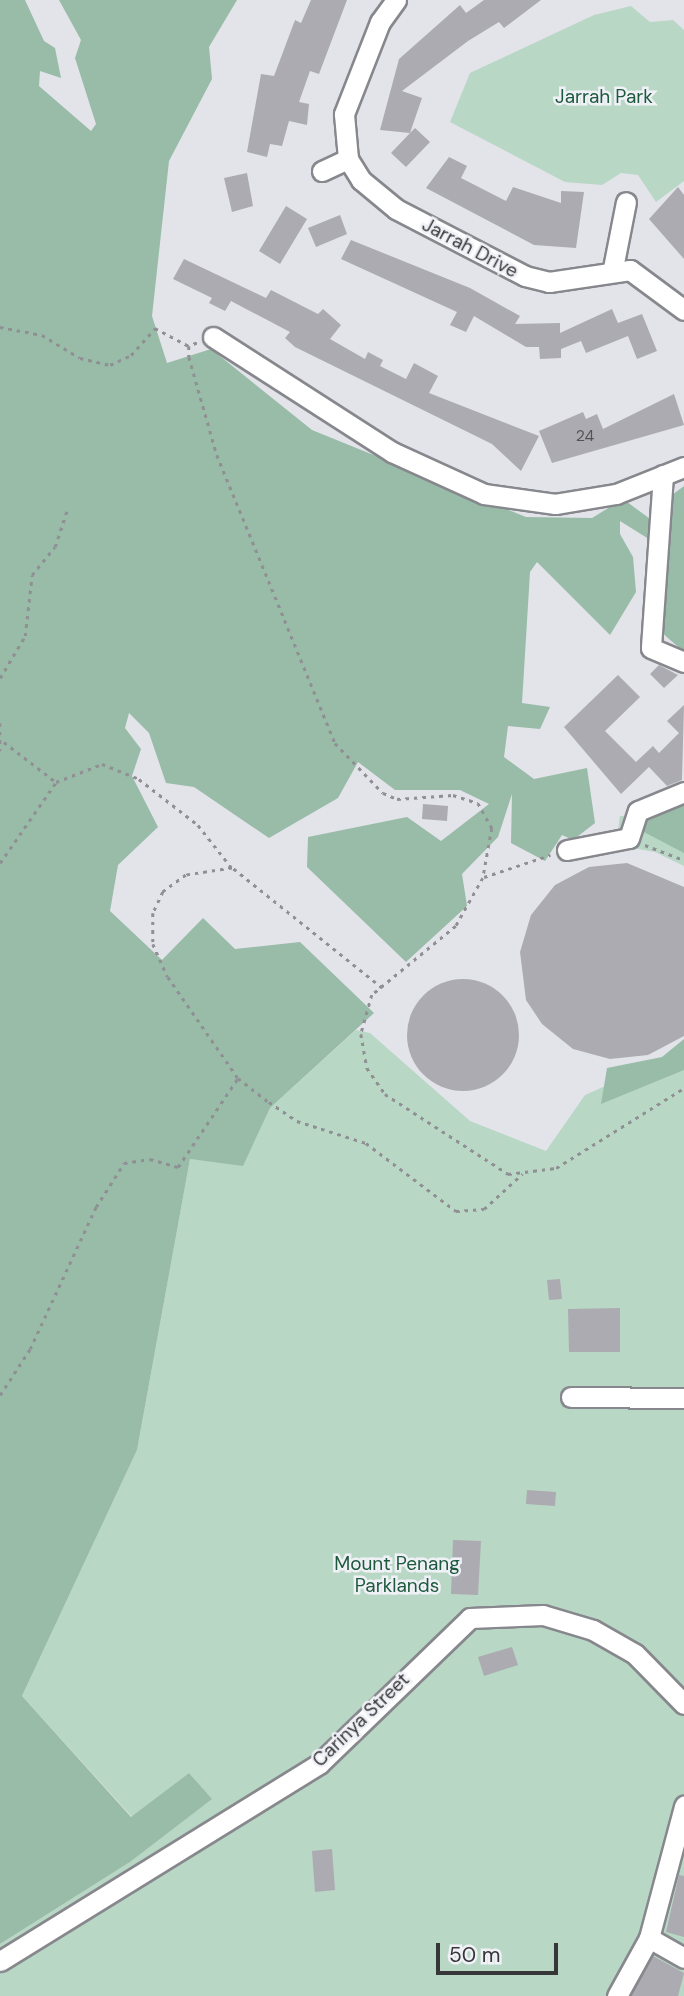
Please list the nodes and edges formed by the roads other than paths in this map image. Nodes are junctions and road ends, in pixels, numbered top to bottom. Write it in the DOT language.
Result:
graph roads {
  1 [pos="396,0"];
  2 [pos="348,159"];
  3 [pos="323,171"];
  4 [pos="626,202"];
  5 [pos="613,268"];
  6 [pos="684,310"];
  7 [pos="213,337"];
  8 [pos="684,467"];
  9 [pos="663,475"];
  10 [pos="684,662"];
  11 [pos="684,792"];
  12 [pos="567,849"];
  13 [pos="571,1397"];
  14 [pos="684,1398"];
  15 [pos="684,1704"];
  16 [pos="684,1806"];
  17 [pos="649,1938"];
  18 [pos="684,1958"];
  19 [pos="0,1961"];
  20 [pos="617,1996"];
  1 -- 2 [label="street"];
  2 -- 3 [label="street"];
  2 -- 5 [label="street, Jarrah Drive"];
  4 -- 5 [label="street"];
  5 -- 6 [label="street, Jarrah Drive"];
  7 -- 9 [label="street"];
  8 -- 9 [label="street"];
  9 -- 10 [label="street"];
  11 -- 12 [label="street"];
  13 -- 14 [label="street"];
  15 -- 19 [label="street, Carinya Street"];
  16 -- 17 [label="street"];
  17 -- 18 [label="street"];
  17 -- 20 [label="street"];
}
